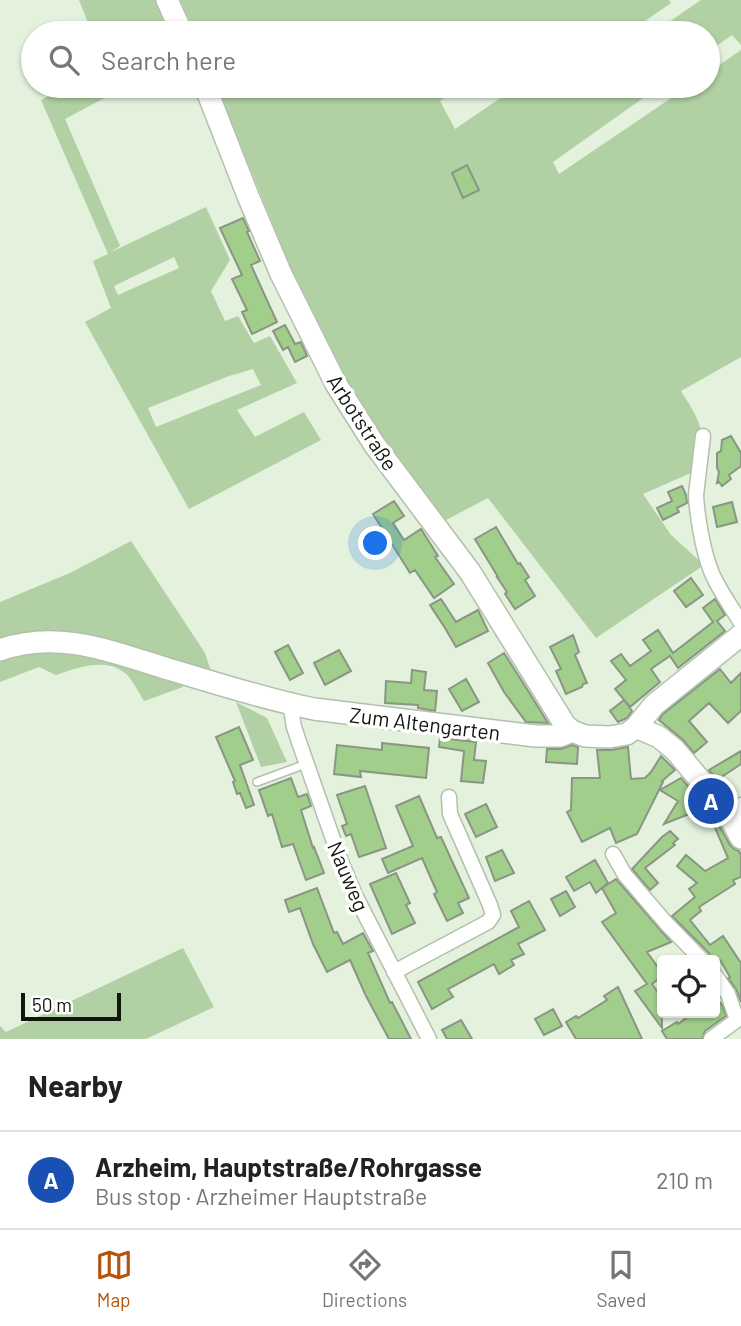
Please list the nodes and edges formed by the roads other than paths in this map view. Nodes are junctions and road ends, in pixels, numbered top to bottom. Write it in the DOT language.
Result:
graph roads {
  1 [pos="167,0"];
  2 [pos="177,21"];
  3 [pos="210,98"];
  4 [pos="703,436"];
  5 [pos="741,623"];
  6 [pos="741,635"];
  7 [pos="0,650"];
  8 [pos="290,704"];
  9 [pos="636,727"];
  10 [pos="572,731"];
  11 [pos="306,764"];
  12 [pos="257,782"];
  13 [pos="449,797"];
  14 [pos="739,822"];
  15 [pos="613,854"];
  16 [pos="697,955"];
  17 [pos="394,972"];
  18 [pos="720,982"];
  19 [pos="739,1021"];
  20 [pos="429,1039"];
  21 [pos="711,1039"];
  1 -- 2 [label="street"];
  3 -- 10 [label="street, Arbotstraße"];
  4 -- 5 [label="street"];
  6 -- 9 [label="street"];
  7 -- 8 [label="street, Zum Altengarten"];
  8 -- 10 [label="street, Zum Altengarten"];
  8 -- 11 [label="street, Nauweg"];
  9 -- 10 [label="street, Zum Altengarten"];
  9 -- 14 [label="street"];
  11 -- 12 [label="lane"];
  11 -- 17 [label="street, Nauweg"];
  13 -- 17 [label="street"];
  15 -- 16 [label="street"];
  17 -- 20 [label="street, Nauweg"];
  18 -- 19 [label="street"];
  19 -- 21 [label="street"];
}
